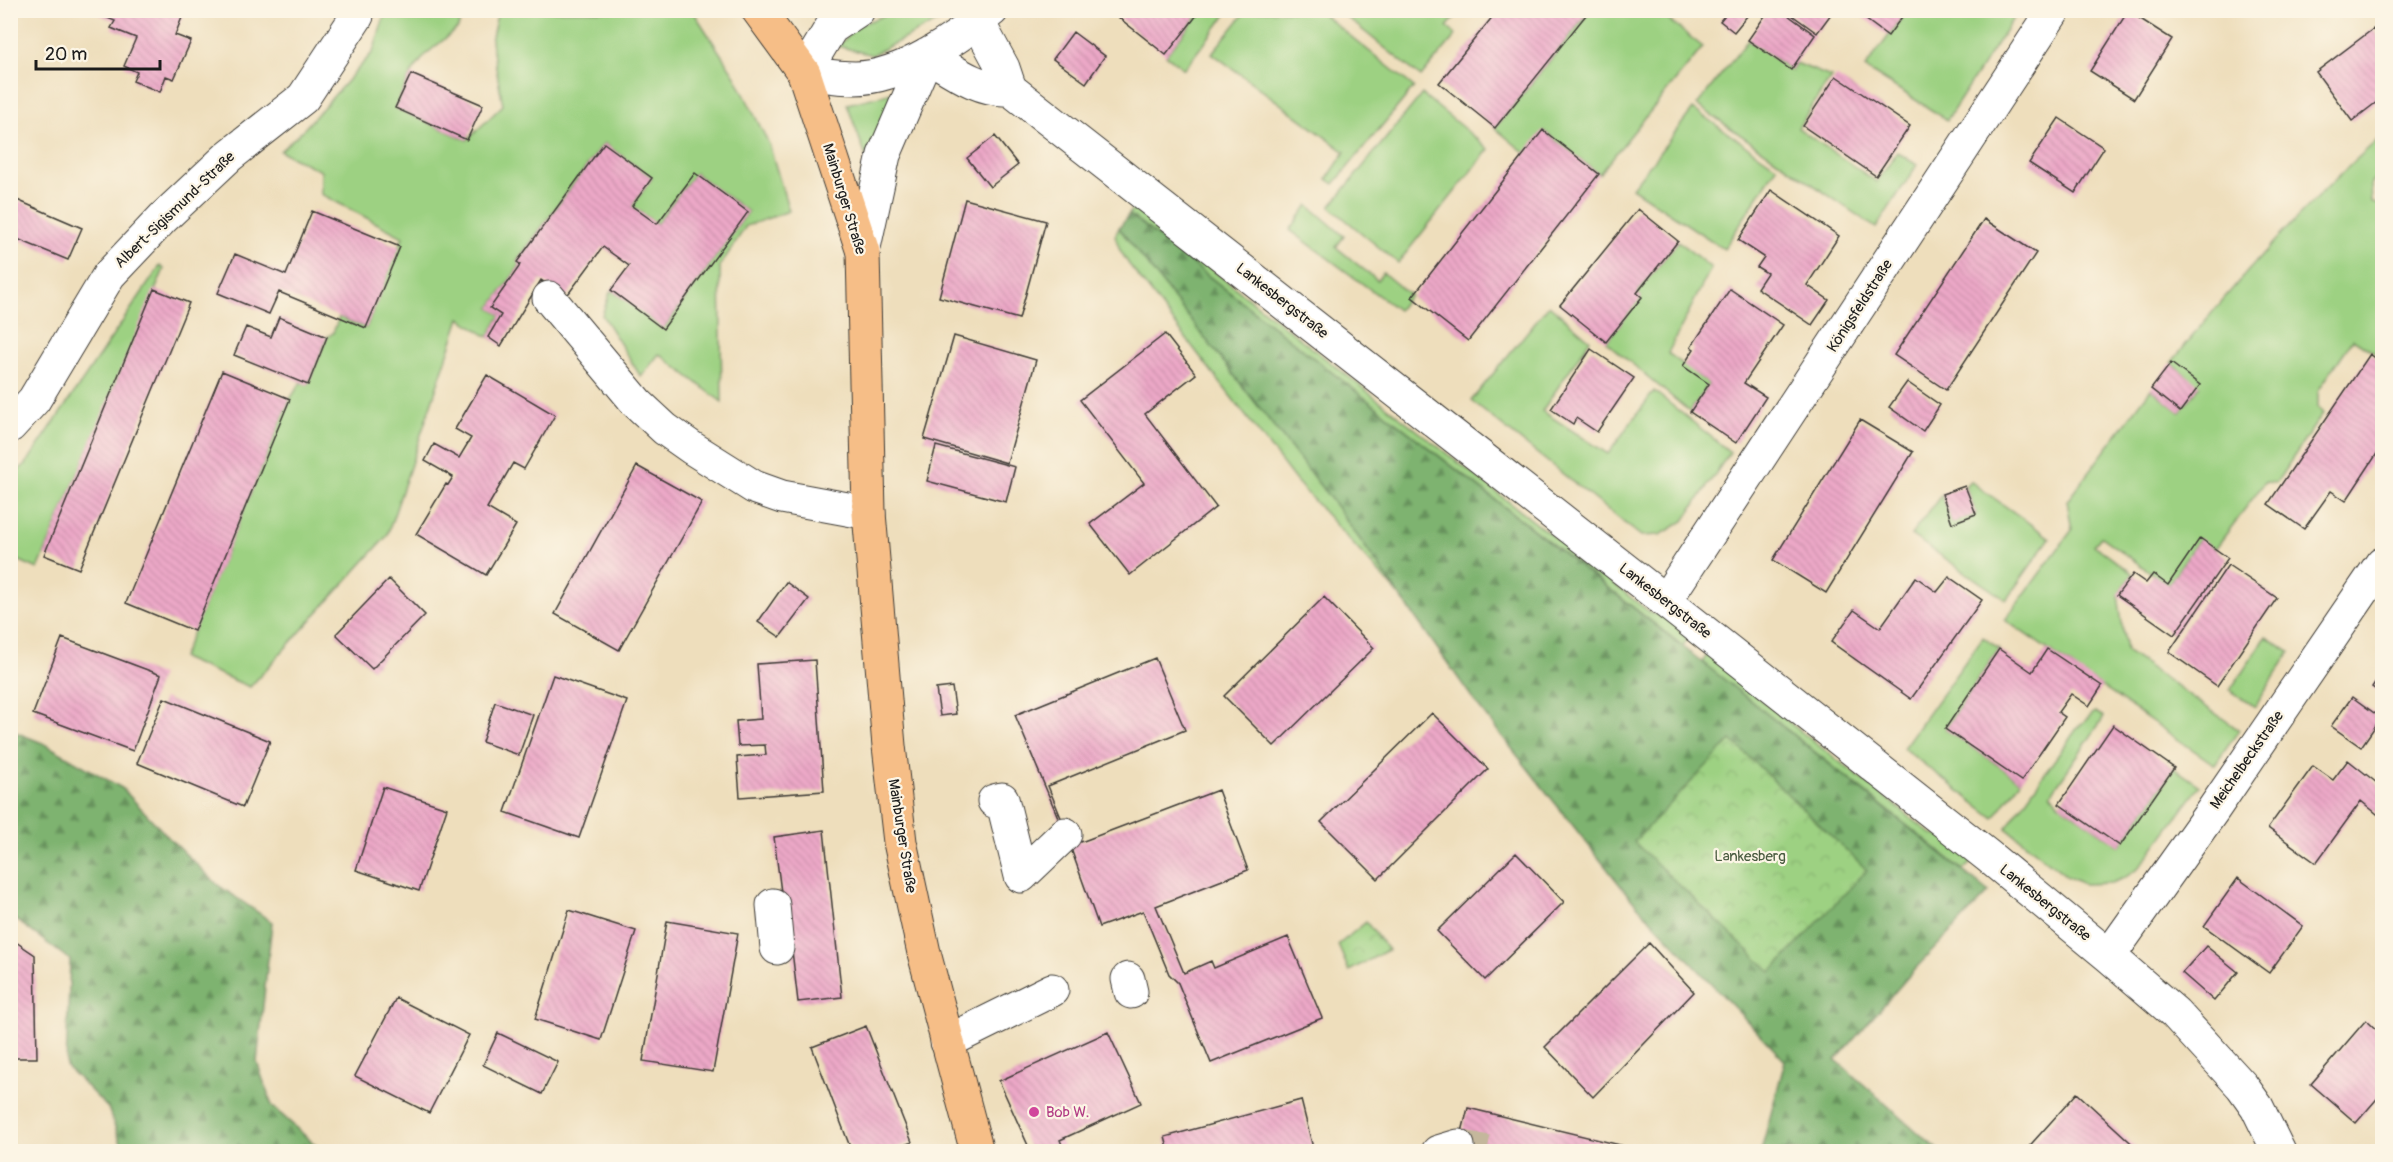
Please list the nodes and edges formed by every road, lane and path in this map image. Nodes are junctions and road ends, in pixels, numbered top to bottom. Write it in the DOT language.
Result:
graph roads {
  1 [pos="357,10"];
  2 [pos="759,10"];
  3 [pos="858,10"];
  4 [pos="2054,10"];
  5 [pos="985,16"];
  6 [pos="927,55"];
  7 [pos="804,73"];
  8 [pos="1010,89"];
  9 [pos="863,252"];
  10 [pos="549,298"];
  11 [pos="10,426"];
  12 [pos="869,513"];
  13 [pos="2382,563"];
  14 [pos="1665,601"];
  15 [pos="994,801"];
  16 [pos="1065,834"];
  17 [pos="773,905"];
  18 [pos="777,948"];
  19 [pos="2109,956"];
  20 [pos="1052,990"];
  21 [pos="947,1042"];
  22 [pos="977,1152"];
  23 [pos="2279,1152"];
  1 -- 11 [label="street, Albert-Sigismund-Straße"];
  2 -- 7 [label="main road, Mainburger Straße"];
  3 -- 7 [label="street"];
  4 -- 14 [label="street, Königsfeldstraße"];
  5 -- 6 [label="street"];
  5 -- 8 [label="street"];
  6 -- 7 [label="street"];
  6 -- 8 [label="street, Lankesbergstraße"];
  6 -- 9 [label="street"];
  7 -- 9 [label="main road, Mainburger Straße"];
  8 -- 14 [label="street, Lankesbergstraße"];
  9 -- 12 [label="main road, Mainburger Straße"];
  10 -- 12 [label="street"];
  12 -- 21 [label="main road, Mainburger Straße"];
  13 -- 19 [label="street, Meichelbeckstraße"];
  14 -- 19 [label="street, Lankesbergstraße"];
  15 -- 16 [label="street"];
  17 -- 18 [label="street"];
  19 -- 23 [label="street, Lankesbergstraße"];
  20 -- 21 [label="street"];
  21 -- 22 [label="main road, Mainburger Straße"];
}
